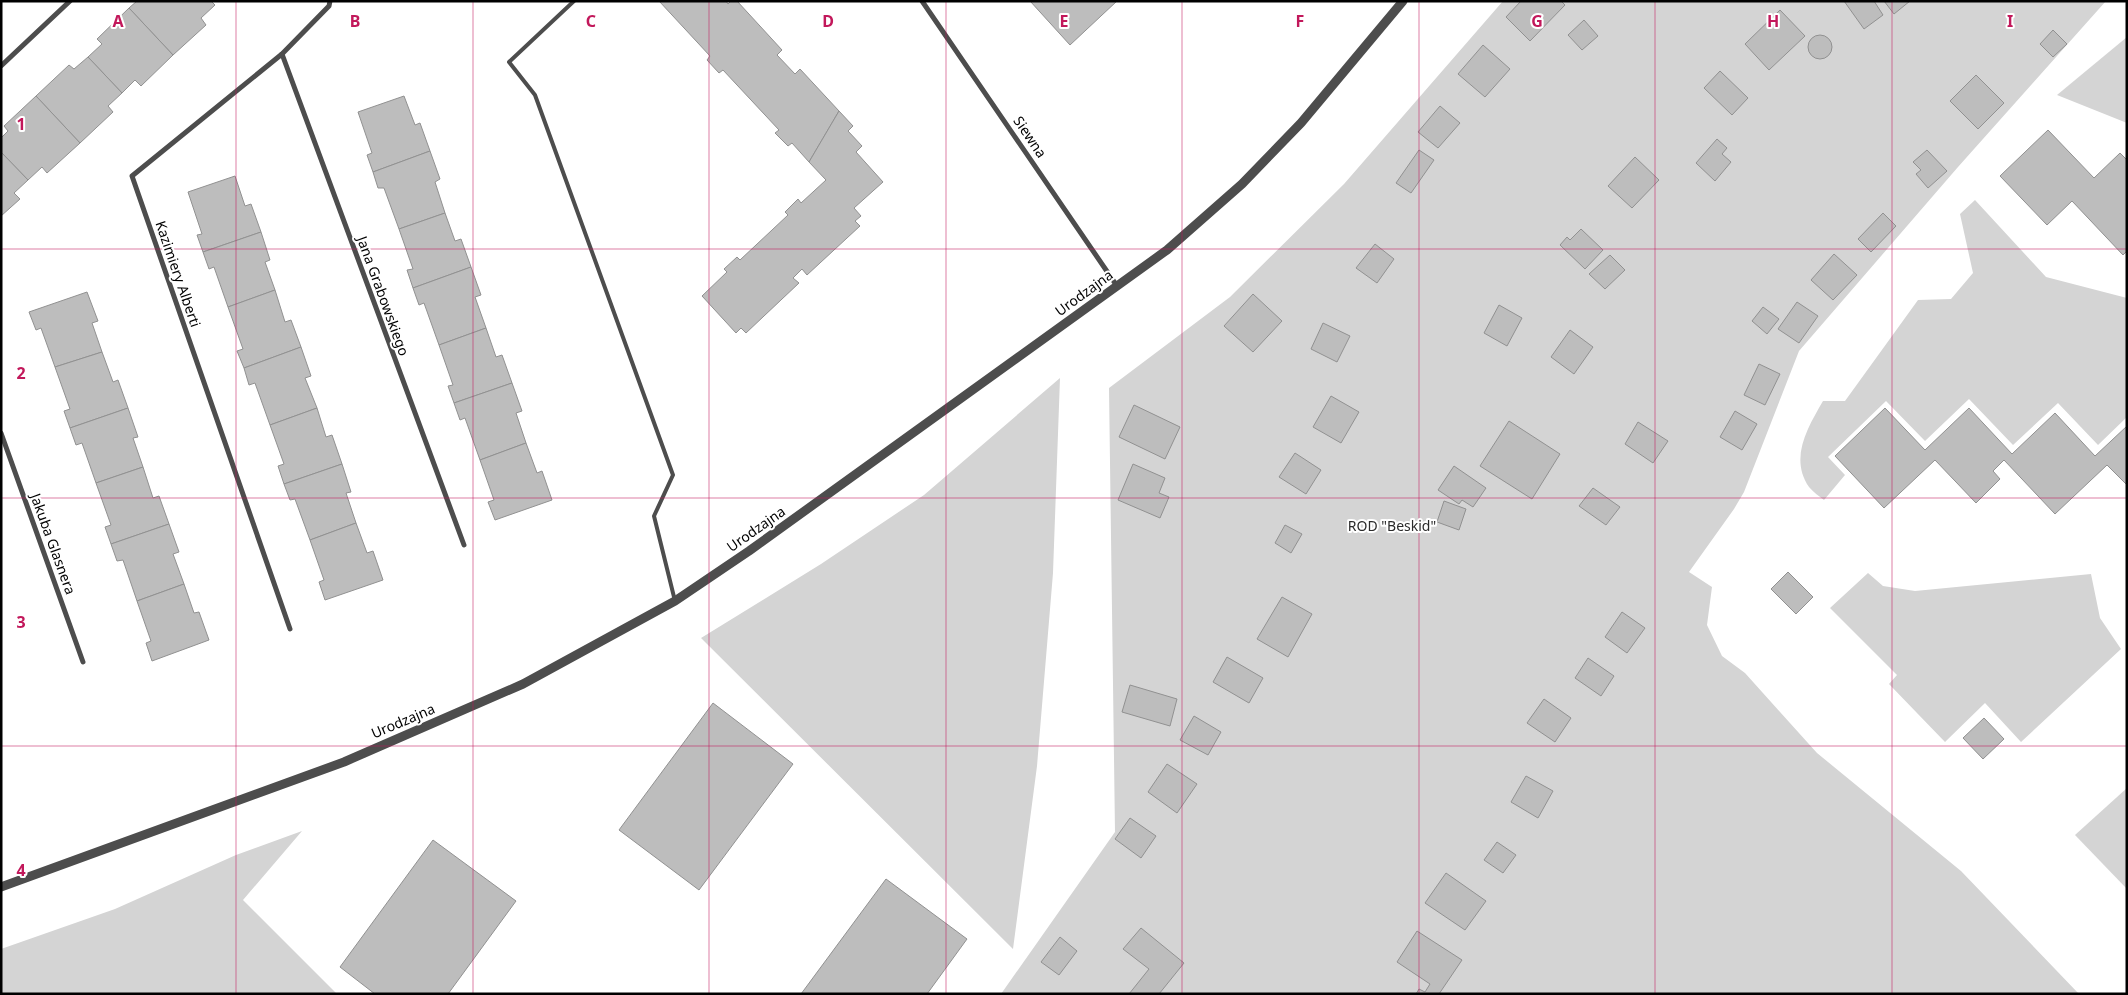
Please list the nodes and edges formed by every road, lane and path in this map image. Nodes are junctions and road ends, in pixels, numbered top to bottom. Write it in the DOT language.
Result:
graph roads {
  1 [pos="70,1"];
  2 [pos="330,1"];
  3 [pos="574,1"];
  4 [pos="922,1"];
  5 [pos="1403,1"];
  6 [pos="282,54"];
  7 [pos="1,66"];
  8 [pos="1117,286"];
  9 [pos="1,433"];
  10 [pos="464,545"];
  11 [pos="675,601"];
  12 [pos="290,629"];
  13 [pos="83,662"];
  14 [pos="1,887"];
  1 -- 7 [label="street"];
  2 -- 6 [label="street, Kazimiery Alberti"];
  3 -- 11 [label="lane"];
  4 -- 8 [label="street, Siewna"];
  5 -- 8 [label="street, Urodzajna"];
  6 -- 10 [label="street, Jana Grabowskiego"];
  6 -- 12 [label="street, Kazimiery Alberti"];
  8 -- 11 [label="street, Urodzajna"];
  9 -- 13 [label="street, Jakuba Glasnera"];
  11 -- 14 [label="street, Urodzajna"];
}
